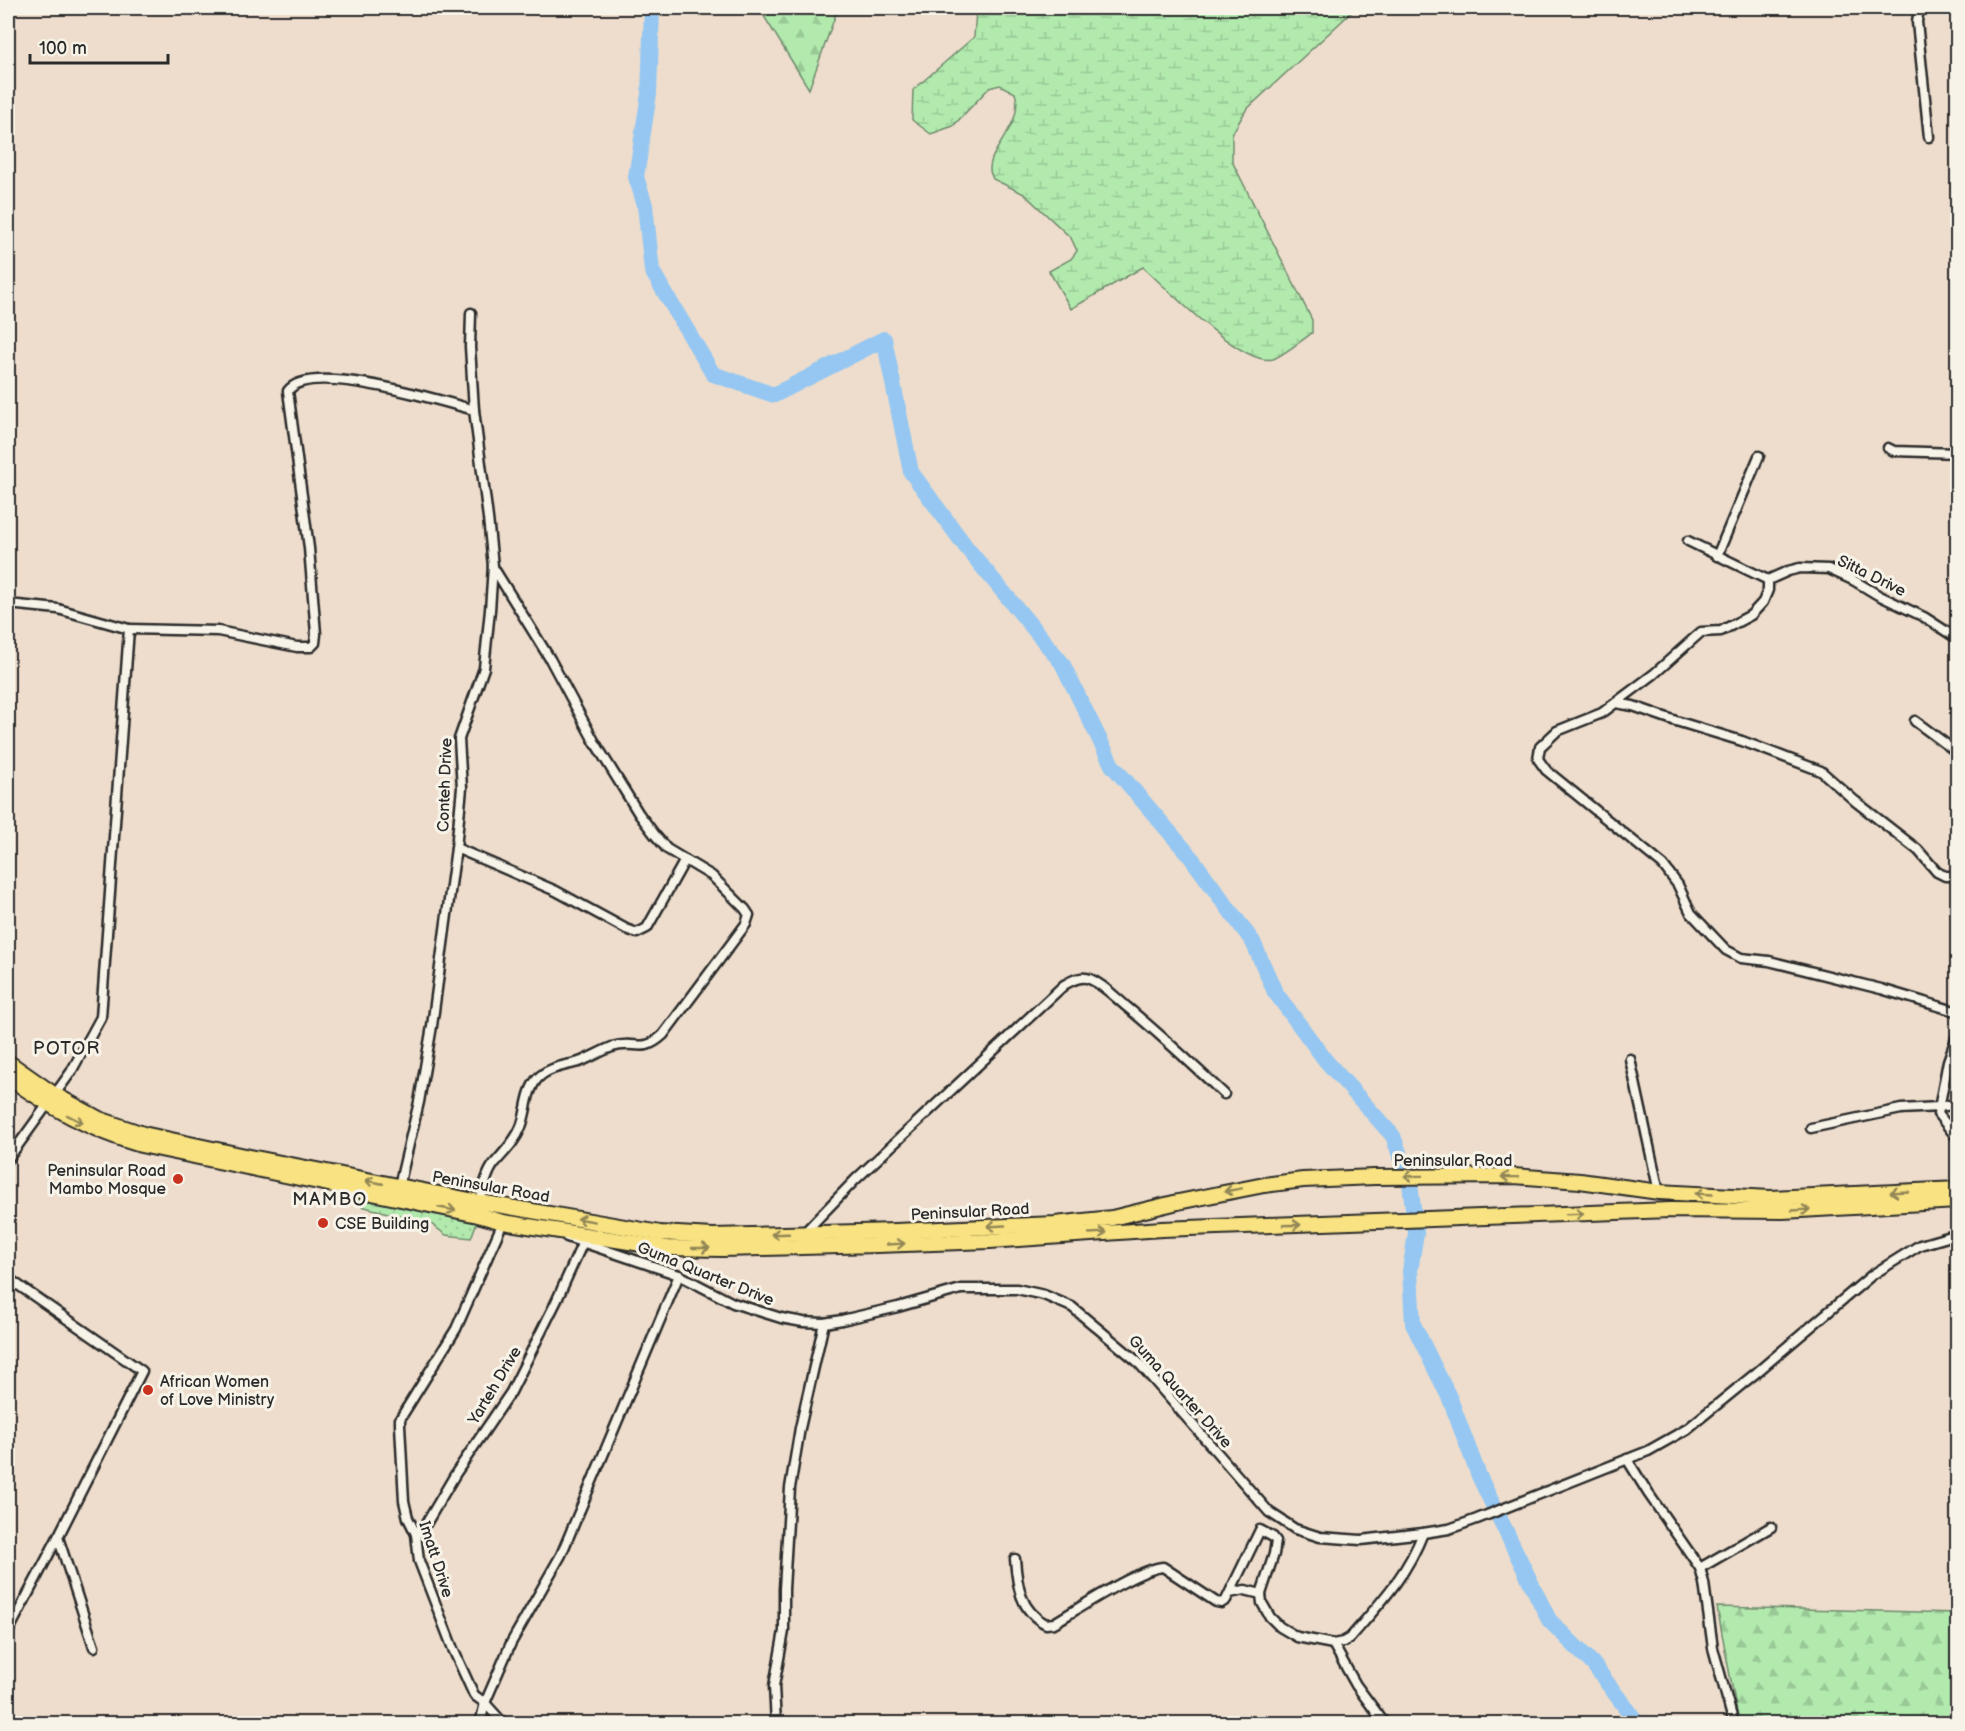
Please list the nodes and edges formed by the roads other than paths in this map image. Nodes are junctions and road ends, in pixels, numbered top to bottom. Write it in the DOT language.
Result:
graph roads {
  1 [pos="1919,8"];
  2 [pos="1929,138"];
  3 [pos="471,313"];
  4 [pos="474,410"];
  5 [pos="1888,448"];
  6 [pos="1958,453"];
  7 [pos="1759,456"];
  8 [pos="1688,541"];
  9 [pos="1717,556"];
  10 [pos="493,566"];
  11 [pos="1768,580"];
  12 [pos="8,604"];
  13 [pos="129,629"];
  14 [pos="1958,639"];
  15 [pos="1616,703"];
  16 [pos="1915,721"];
  17 [pos="1958,753"];
  18 [pos="456,848"];
  19 [pos="685,860"];
  20 [pos="1958,876"];
  21 [pos="1958,1012"];
  22 [pos="1958,1033"];
  23 [pos="1630,1059"];
  24 [pos="8,1062"];
  25 [pos="8,1077"];
  26 [pos="1224,1094"];
  27 [pos="51,1100"];
  28 [pos="1958,1104"];
  29 [pos="1939,1107"];
  30 [pos="1811,1128"];
  31 [pos="1958,1139"];
  32 [pos="8,1159"];
  33 [pos="250,1163"];
  34 [pos="399,1186"];
  35 [pos="1958,1189"];
  36 [pos="1659,1192"];
  37 [pos="1958,1201"];
  38 [pos="480,1202"];
  39 [pos="561,1216"];
  40 [pos="503,1222"];
  41 [pos="560,1230"];
  42 [pos="804,1233"];
  43 [pos="1958,1234"];
  44 [pos="583,1242"];
  45 [pos="679,1275"];
  46 [pos="8,1278"];
  47 [pos="824,1323"];
  48 [pos="1628,1459"];
  49 [pos="1771,1527"];
  50 [pos="1423,1533"];
  51 [pos="416,1534"];
  52 [pos="58,1537"];
  53 [pos="1015,1559"];
  54 [pos="1700,1568"];
  55 [pos="1230,1593"];
  56 [pos="1262,1594"];
  57 [pos="8,1632"];
  58 [pos="1333,1644"];
  59 [pos="94,1647"];
  60 [pos="485,1702"];
  61 [pos="480,1724"];
  62 [pos="504,1724"];
  63 [pos="776,1724"];
  64 [pos="1385,1724"];
  65 [pos="1734,1724"];
  1 -- 2 [label="street"];
  3 -- 4 [label="street, Conteh Drive"];
  4 -- 10 [label="street, Conteh Drive"];
  4 -- 13 [label="street"];
  5 -- 6 [label="street"];
  7 -- 9 [label="street"];
  8 -- 9 [label="street"];
  9 -- 11 [label="street"];
  10 -- 18 [label="street, Conteh Drive"];
  10 -- 19 [label="street"];
  11 -- 14 [label="street, Sitta Drive"];
  11 -- 15 [label="street"];
  12 -- 13 [label="street"];
  13 -- 27 [label="street"];
  15 -- 20 [label="street"];
  15 -- 21 [label="street"];
  16 -- 17 [label="street"];
  18 -- 19 [label="street"];
  18 -- 34 [label="street, Conteh Drive"];
  19 -- 38 [label="street"];
  22 -- 29 [label="street"];
  23 -- 36 [label="street"];
  24 -- 27 [label="main road, Peninsular Road"];
  25 -- 27 [label="main road, Peninsular Road"];
  26 -- 42 [label="street"];
  27 -- 32 [label="street"];
  27 -- 33 [label="main road, Peninsular Road"];
  28 -- 29 [label="street"];
  29 -- 30 [label="street"];
  29 -- 31 [label="street"];
  34 -- 33 [label="main road, Peninsular Road, one-way"];
  33 -- 40 [label="main road, Peninsular Road, one-way"];
  34 -- 38 [label="main road, Peninsular Road"];
  35 -- 36 [label="main road, Peninsular Road, one-way"];
  36 -- 42 [label="main road, Peninsular Road, one-way"];
  41 -- 37 [label="main road, Peninsular Road, one-way"];
  38 -- 39 [label="main road, Peninsular Road"];
  39 -- 41 [label="street"];
  42 -- 39 [label="main road, Peninsular Road, one-way"];
  40 -- 41 [label="main road, Peninsular Road"];
  40 -- 51 [label="street, Imatt Drive"];
  41 -- 44 [label="street, Guma Quarter Drive"];
  43 -- 48 [label="street"];
  44 -- 45 [label="street, Guma Quarter Drive"];
  44 -- 51 [label="street, Yarteh Drive"];
  45 -- 47 [label="street, Guma Quarter Drive"];
  45 -- 60 [label="street"];
  46 -- 52 [label="street"];
  47 -- 50 [label="street, Guma Quarter Drive"];
  47 -- 63 [label="street"];
  48 -- 50 [label="street, Guma Quarter Drive"];
  48 -- 54 [label="street"];
  49 -- 54 [label="street"];
  50 -- 58 [label="street"];
  51 -- 60 [label="street, Imatt Drive"];
  52 -- 57 [label="street"];
  52 -- 59 [label="street"];
  53 -- 55 [label="street"];
  54 -- 65 [label="street"];
  55 -- 56 [label="street"];
  55 -- 56 [label="street"];
  56 -- 58 [label="street"];
  58 -- 64 [label="street"];
  60 -- 61 [label="street"];
  60 -- 62 [label="street, Imatt Drive"];
}
